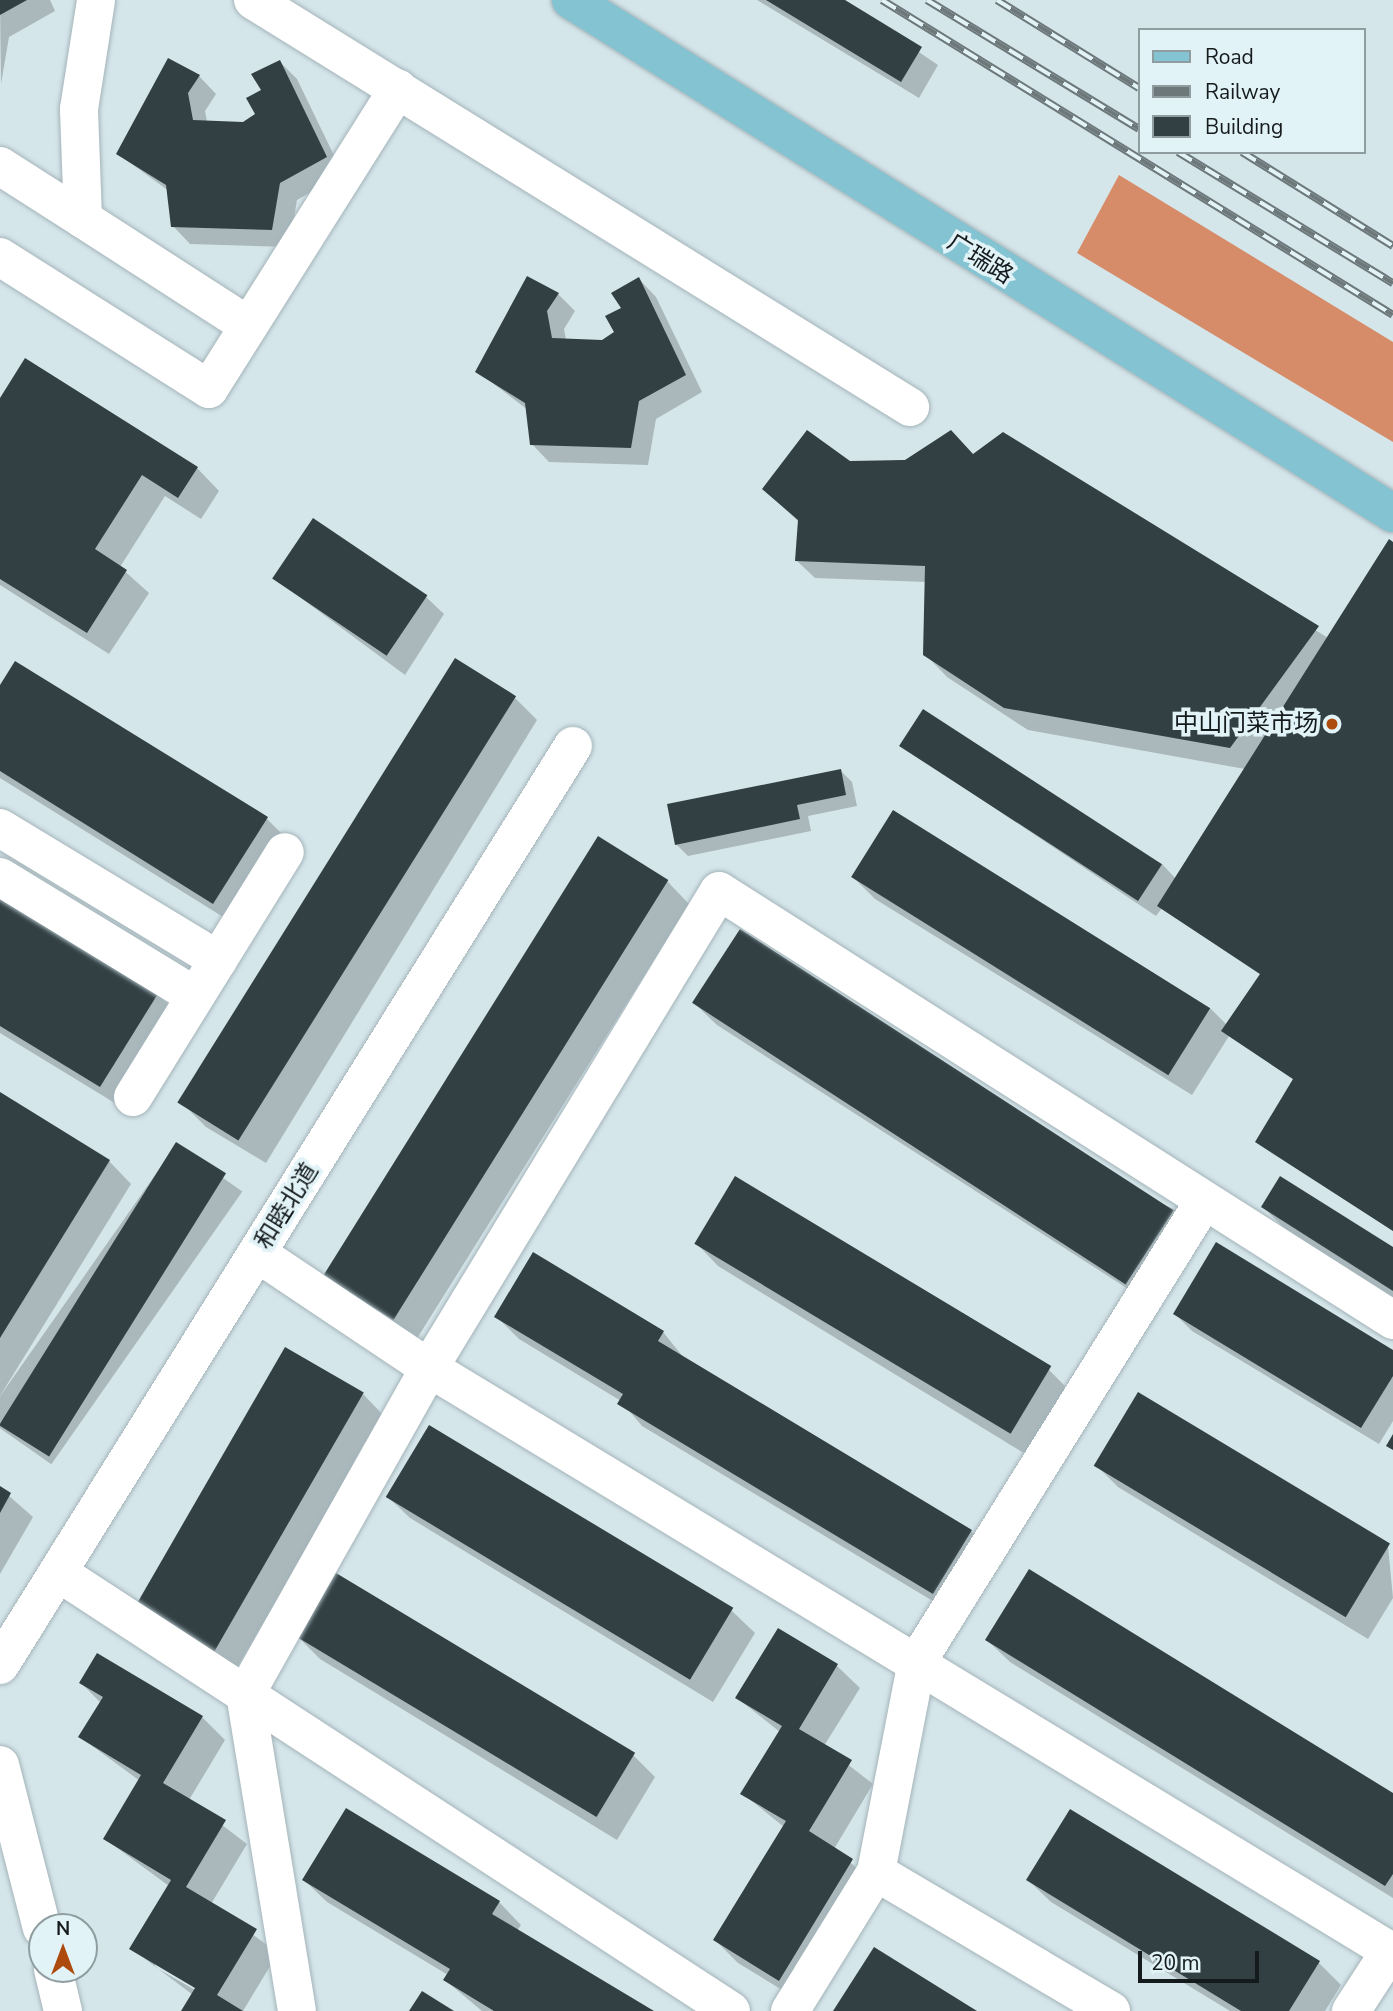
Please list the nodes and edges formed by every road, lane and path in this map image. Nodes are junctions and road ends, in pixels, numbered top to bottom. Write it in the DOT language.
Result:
graph roads {
  1 [pos="96,0"];
  2 [pos="253,0"];
  3 [pos="571,0"];
  4 [pos="398,89"];
  5 [pos="0,166"];
  6 [pos="83,219"];
  7 [pos="0,257"];
  8 [pos="249,326"];
  9 [pos="910,407"];
  10 [pos="1393,513"];
  11 [pos="573,746"];
  12 [pos="0,828"];
  13 [pos="285,852"];
  14 [pos="0,877"];
  15 [pos="218,960"];
  16 [pos="195,996"];
  17 [pos="133,1097"];
  18 [pos="1204,1201"];
  19 [pos="257,1253"];
  20 [pos="1393,1320"];
  21 [pos="429,1368"];
  22 [pos="59,1573"];
  23 [pos="917,1662"];
  24 [pos="0,1665"];
  25 [pos="245,1695"];
  26 [pos="0,1765"];
  27 [pos="876,1872"];
  28 [pos="38,1913"];
  29 [pos="56,1983"];
  30 [pos="63,2011"];
  31 [pos="297,2011"];
  32 [pos="731,2011"];
  33 [pos="790,2011"];
  34 [pos="1111,2011"];
  35 [pos="1351,2011"];
  1 -- 6 [label="street"];
  2 -- 4 [label="street"];
  3 -- 10 [label="main road, 广瑞路"];
  4 -- 8 [label="street"];
  4 -- 9 [label="street"];
  5 -- 6 [label="street"];
  6 -- 8 [label="street"];
  7 -- 8 [label="street"];
  11 -- 19 [label="street, 和睦北道"];
  12 -- 15 [label="street"];
  13 -- 15 [label="street"];
  14 -- 16 [label="street"];
  15 -- 16 [label="street"];
  16 -- 17 [label="street"];
  18 -- 20 [label="street"];
  18 -- 21 [label="street"];
  18 -- 23 [label="street"];
  19 -- 21 [label="street"];
  19 -- 22 [label="street, 和睦北道"];
  21 -- 23 [label="street"];
  21 -- 25 [label="street"];
  22 -- 24 [label="street, 和睦北道"];
  22 -- 25 [label="street"];
  23 -- 27 [label="street"];
  23 -- 35 [label="street"];
  25 -- 31 [label="street"];
  25 -- 32 [label="street"];
  26 -- 28 [label="street"];
  27 -- 33 [label="street"];
  27 -- 34 [label="street"];
  29 -- 30 [label="street"];
}
